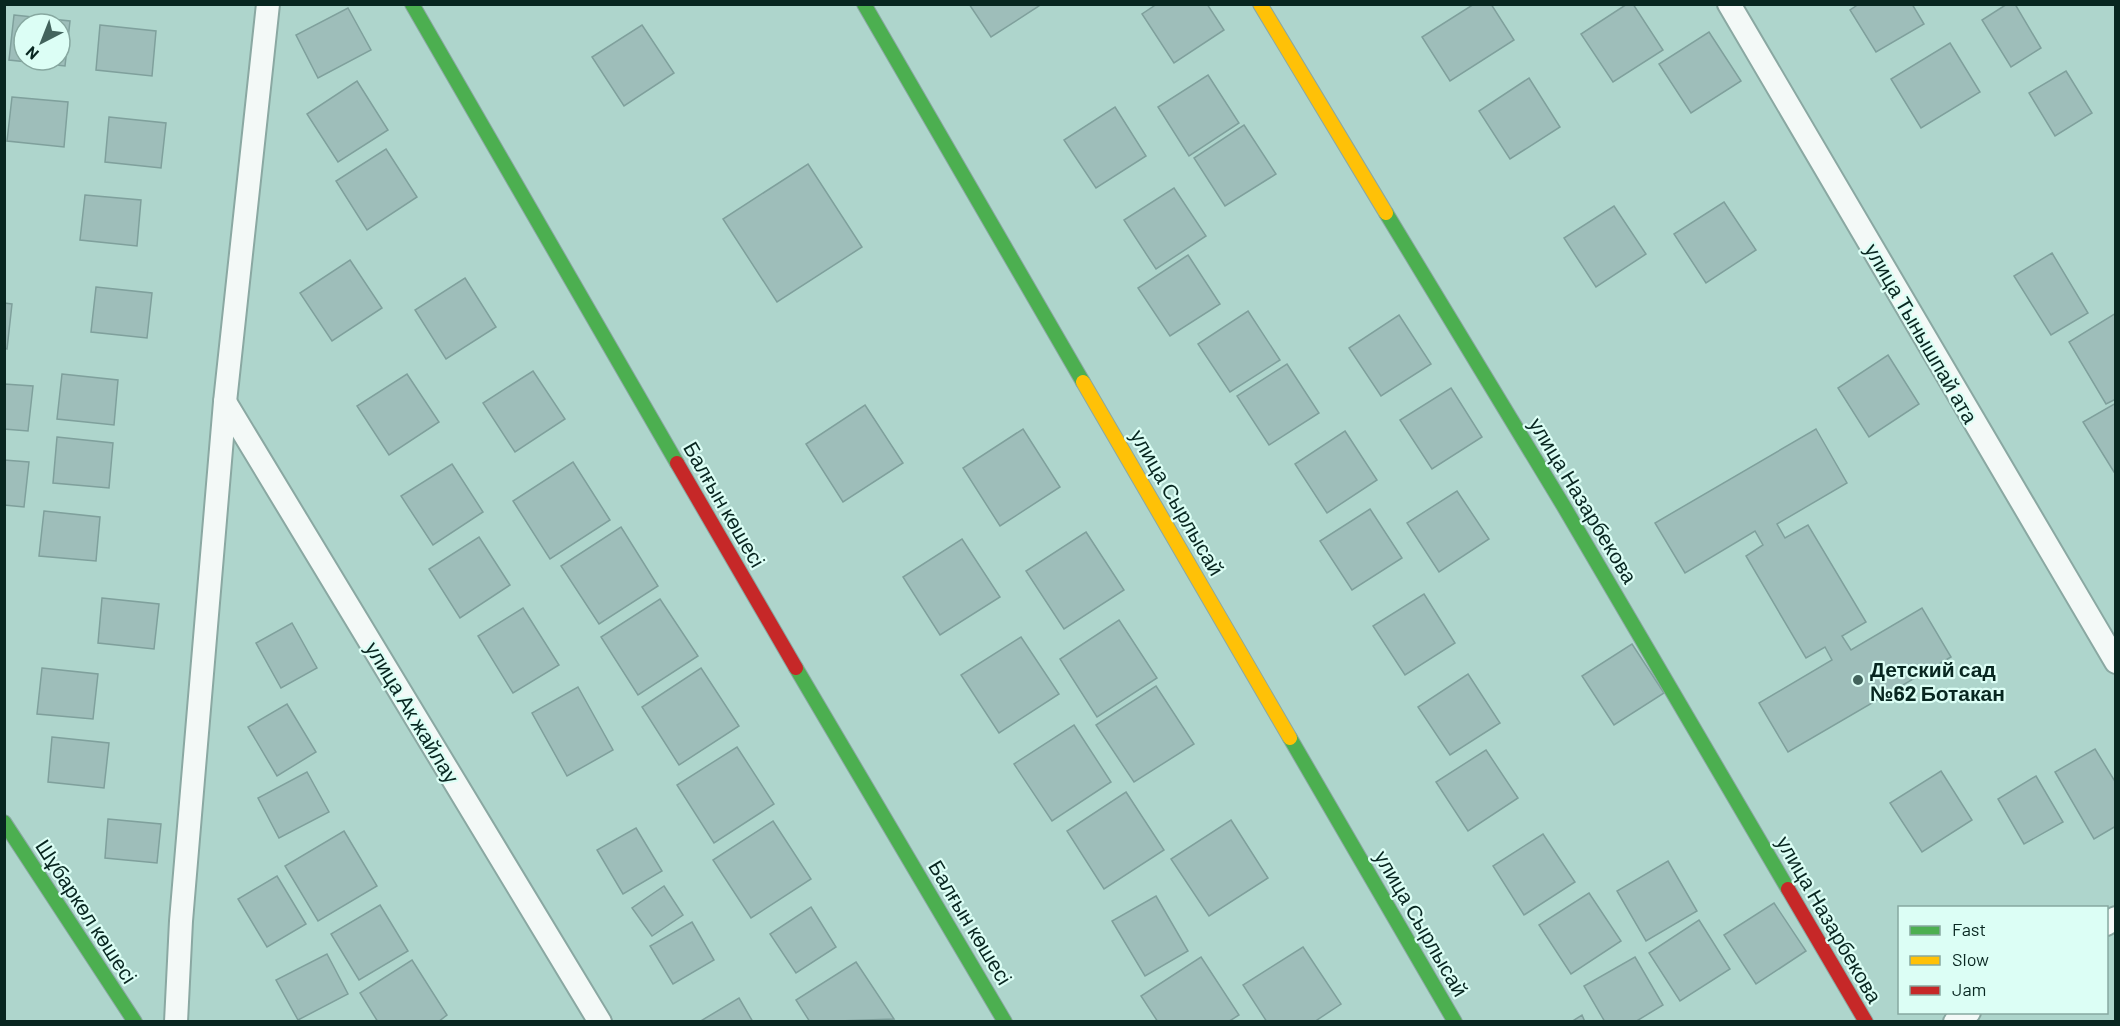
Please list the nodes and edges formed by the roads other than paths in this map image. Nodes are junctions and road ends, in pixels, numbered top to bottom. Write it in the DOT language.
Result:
graph roads {
  1 [pos="268,4"];
  2 [pos="412,4"];
  3 [pos="864,4"];
  4 [pos="1260,4"];
  5 [pos="1729,4"];
  6 [pos="225,402"];
  7 [pos="2115,662"];
  8 [pos="4,822"];
  9 [pos="135,1022"];
  10 [pos="176,1022"];
  11 [pos="600,1022"];
  12 [pos="1005,1022"];
  13 [pos="1455,1022"];
  14 [pos="1866,1022"];
  1 -- 6 [label="street"];
  2 -- 12 [label="street, Балғын көшесі"];
  3 -- 13 [label="street, улица Сырлысай"];
  4 -- 14 [label="street, улица Назарбекова"];
  5 -- 7 [label="street, улица Тынышпай ата"];
  6 -- 10 [label="street"];
  6 -- 11 [label="street, улица Ак жайлау"];
  8 -- 9 [label="street, Шұбаркөл көшесі"];
}
